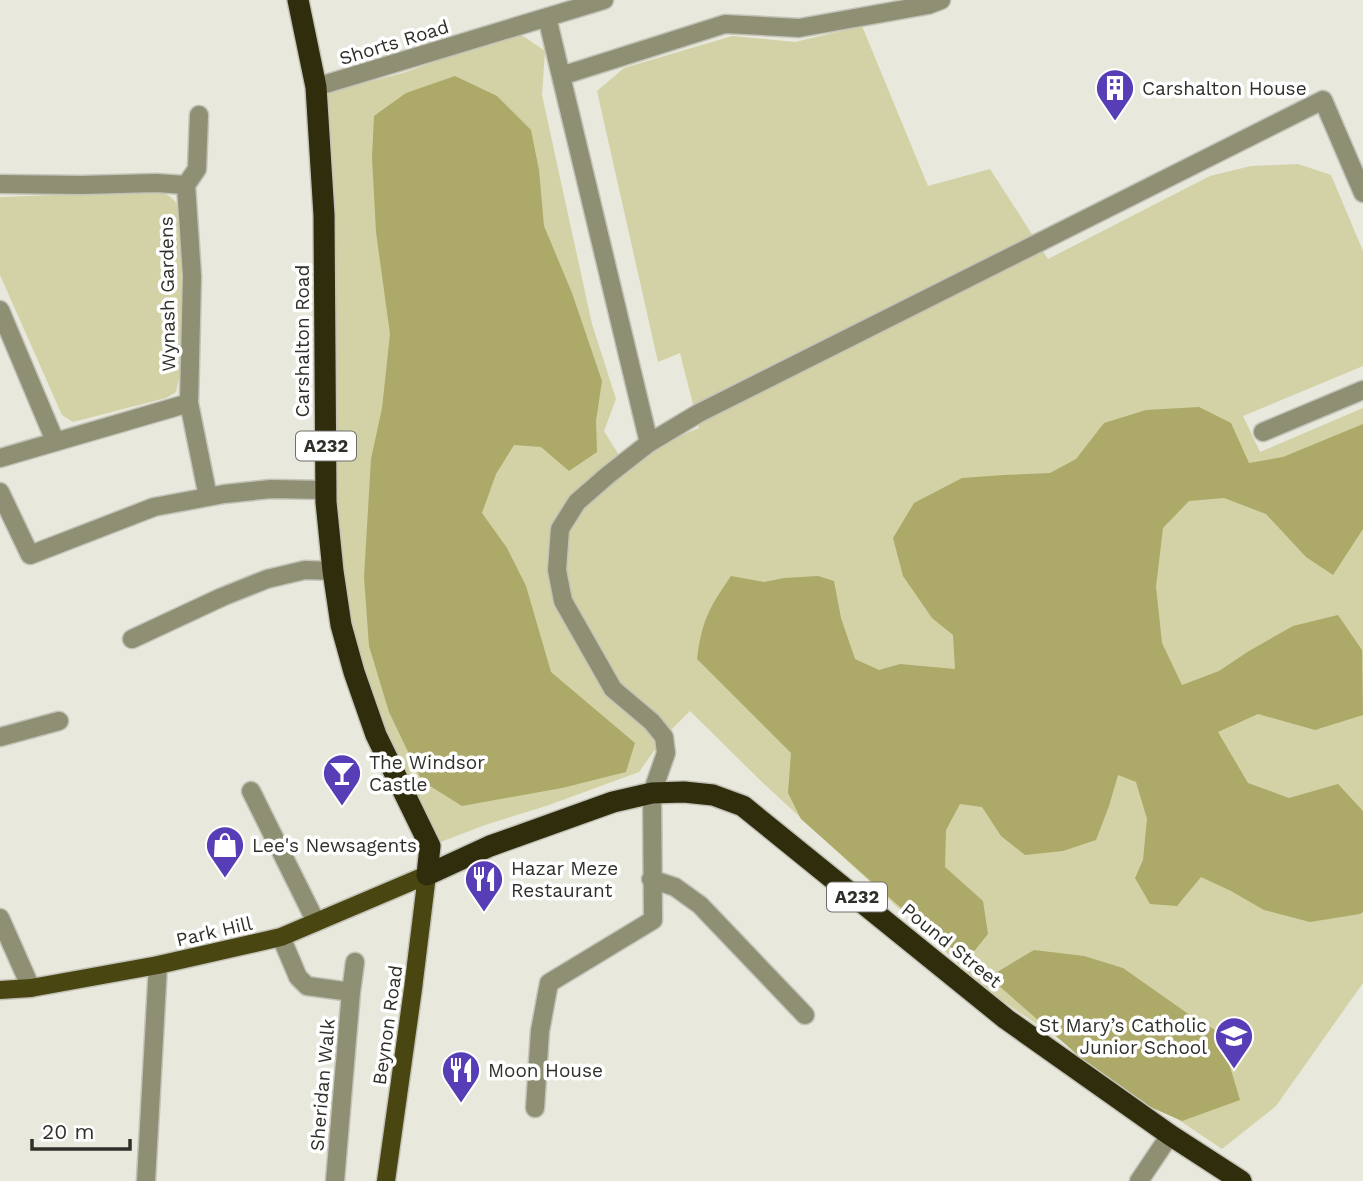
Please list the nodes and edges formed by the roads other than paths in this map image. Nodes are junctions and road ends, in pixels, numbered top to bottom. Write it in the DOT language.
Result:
graph roads {
  1 [pos="298,0"];
  2 [pos="604,0"];
  3 [pos="942,0"];
  4 [pos="547,18"];
  5 [pos="561,76"];
  6 [pos="316,87"];
  7 [pos="199,116"];
  8 [pos="0,184"];
  9 [pos="186,185"];
  10 [pos="1363,193"];
  11 [pos="0,310"];
  12 [pos="1363,390"];
  13 [pos="189,403"];
  14 [pos="1263,432"];
  15 [pos="55,441"];
  16 [pos="649,443"];
  17 [pos="0,458"];
  18 [pos="326,490"];
  19 [pos="0,492"];
  20 [pos="208,497"];
  21 [pos="332,571"];
  22 [pos="132,639"];
  23 [pos="59,721"];
  24 [pos="0,737"];
  25 [pos="251,792"];
  26 [pos="652,793"];
  27 [pos="427,875"];
  28 [pos="651,879"];
  29 [pos="0,918"];
  30 [pos="316,922"];
  31 [pos="281,937"];
  32 [pos="355,962"];
  33 [pos="158,965"];
  34 [pos="31,988"];
  35 [pos="0,990"];
  36 [pos="351,992"];
  37 [pos="805,1015"];
  38 [pos="535,1108"];
  39 [pos="1170,1135"];
  40 [pos="146,1181"];
  41 [pos="335,1181"];
  42 [pos="386,1181"];
  43 [pos="1139,1181"];
  44 [pos="1241,1181"];
  1 -- 6 [label="highway, Carshalton Road / A232"];
  2 -- 4 [label="street, Shorts Road"];
  3 -- 5 [label="street"];
  4 -- 5 [label="street"];
  4 -- 6 [label="street, Shorts Road"];
  5 -- 16 [label="street"];
  6 -- 18 [label="highway, Carshalton Road / A232"];
  7 -- 9 [label="street, Wynash Gardens"];
  8 -- 9 [label="street"];
  9 -- 13 [label="street, Wynash Gardens"];
  10 -- 16 [label="street"];
  11 -- 15 [label="street"];
  12 -- 14 [label="street"];
  13 -- 15 [label="street"];
  13 -- 20 [label="street, Wynash Gardens"];
  15 -- 17 [label="street"];
  16 -- 26 [label="street"];
  18 -- 20 [label="street"];
  18 -- 21 [label="highway, Carshalton Road / A232"];
  19 -- 20 [label="street"];
  21 -- 22 [label="street"];
  21 -- 27 [label="highway, Carshalton Road / A232"];
  23 -- 24 [label="street"];
  25 -- 30 [label="street"];
  26 -- 27 [label="highway, Pound Street / A232"];
  26 -- 28 [label="street"];
  26 -- 39 [label="highway, Pound Street / A232"];
  27 -- 30 [label="main road, Park Hill"];
  27 -- 42 [label="main road, Beynon Road"];
  28 -- 37 [label="street"];
  28 -- 38 [label="street"];
  29 -- 34 [label="street"];
  30 -- 31 [label="main road, Park Hill"];
  31 -- 33 [label="main road, Park Hill"];
  31 -- 36 [label="street, Sheridan Walk"];
  32 -- 36 [label="street, Sheridan Walk"];
  33 -- 34 [label="main road, Park Hill"];
  33 -- 40 [label="street"];
  34 -- 35 [label="main road, Park Hill"];
  36 -- 41 [label="street, Sheridan Walk"];
  39 -- 43 [label="street"];
  39 -- 44 [label="highway, Pound Street / A232"];
}
